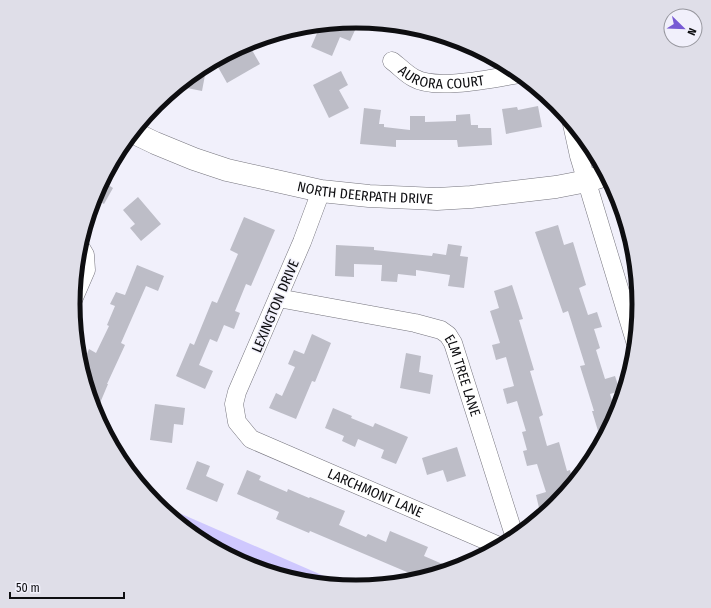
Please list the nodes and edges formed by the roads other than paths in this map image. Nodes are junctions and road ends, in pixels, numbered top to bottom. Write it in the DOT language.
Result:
graph roads {
  1 [pos="392,61"];
  2 [pos="510,76"];
  3 [pos="138,135"];
  4 [pos="575,137"];
  5 [pos="596,178"];
  6 [pos="321,191"];
  7 [pos="84,258"];
  8 [pos="80,283"];
  9 [pos="278,298"];
  10 [pos="631,324"];
  11 [pos="251,439"];
  12 [pos="513,531"];
  13 [pos="493,543"];
  1 -- 2 [label="street, AURORA COURT"];
  3 -- 6 [label="street, NORTH DEERPATH DRIVE"];
  4 -- 5 [label="street"];
  5 -- 6 [label="street, NORTH DEERPATH DRIVE"];
  5 -- 10 [label="street"];
  6 -- 9 [label="street, LEXINGTON DRIVE"];
  7 -- 8 [label="street"];
  9 -- 11 [label="street, LEXINGTON DRIVE"];
  9 -- 12 [label="street, ELM TREE LANE"];
  11 -- 13 [label="street, LARCHMONT LANE"];
}
